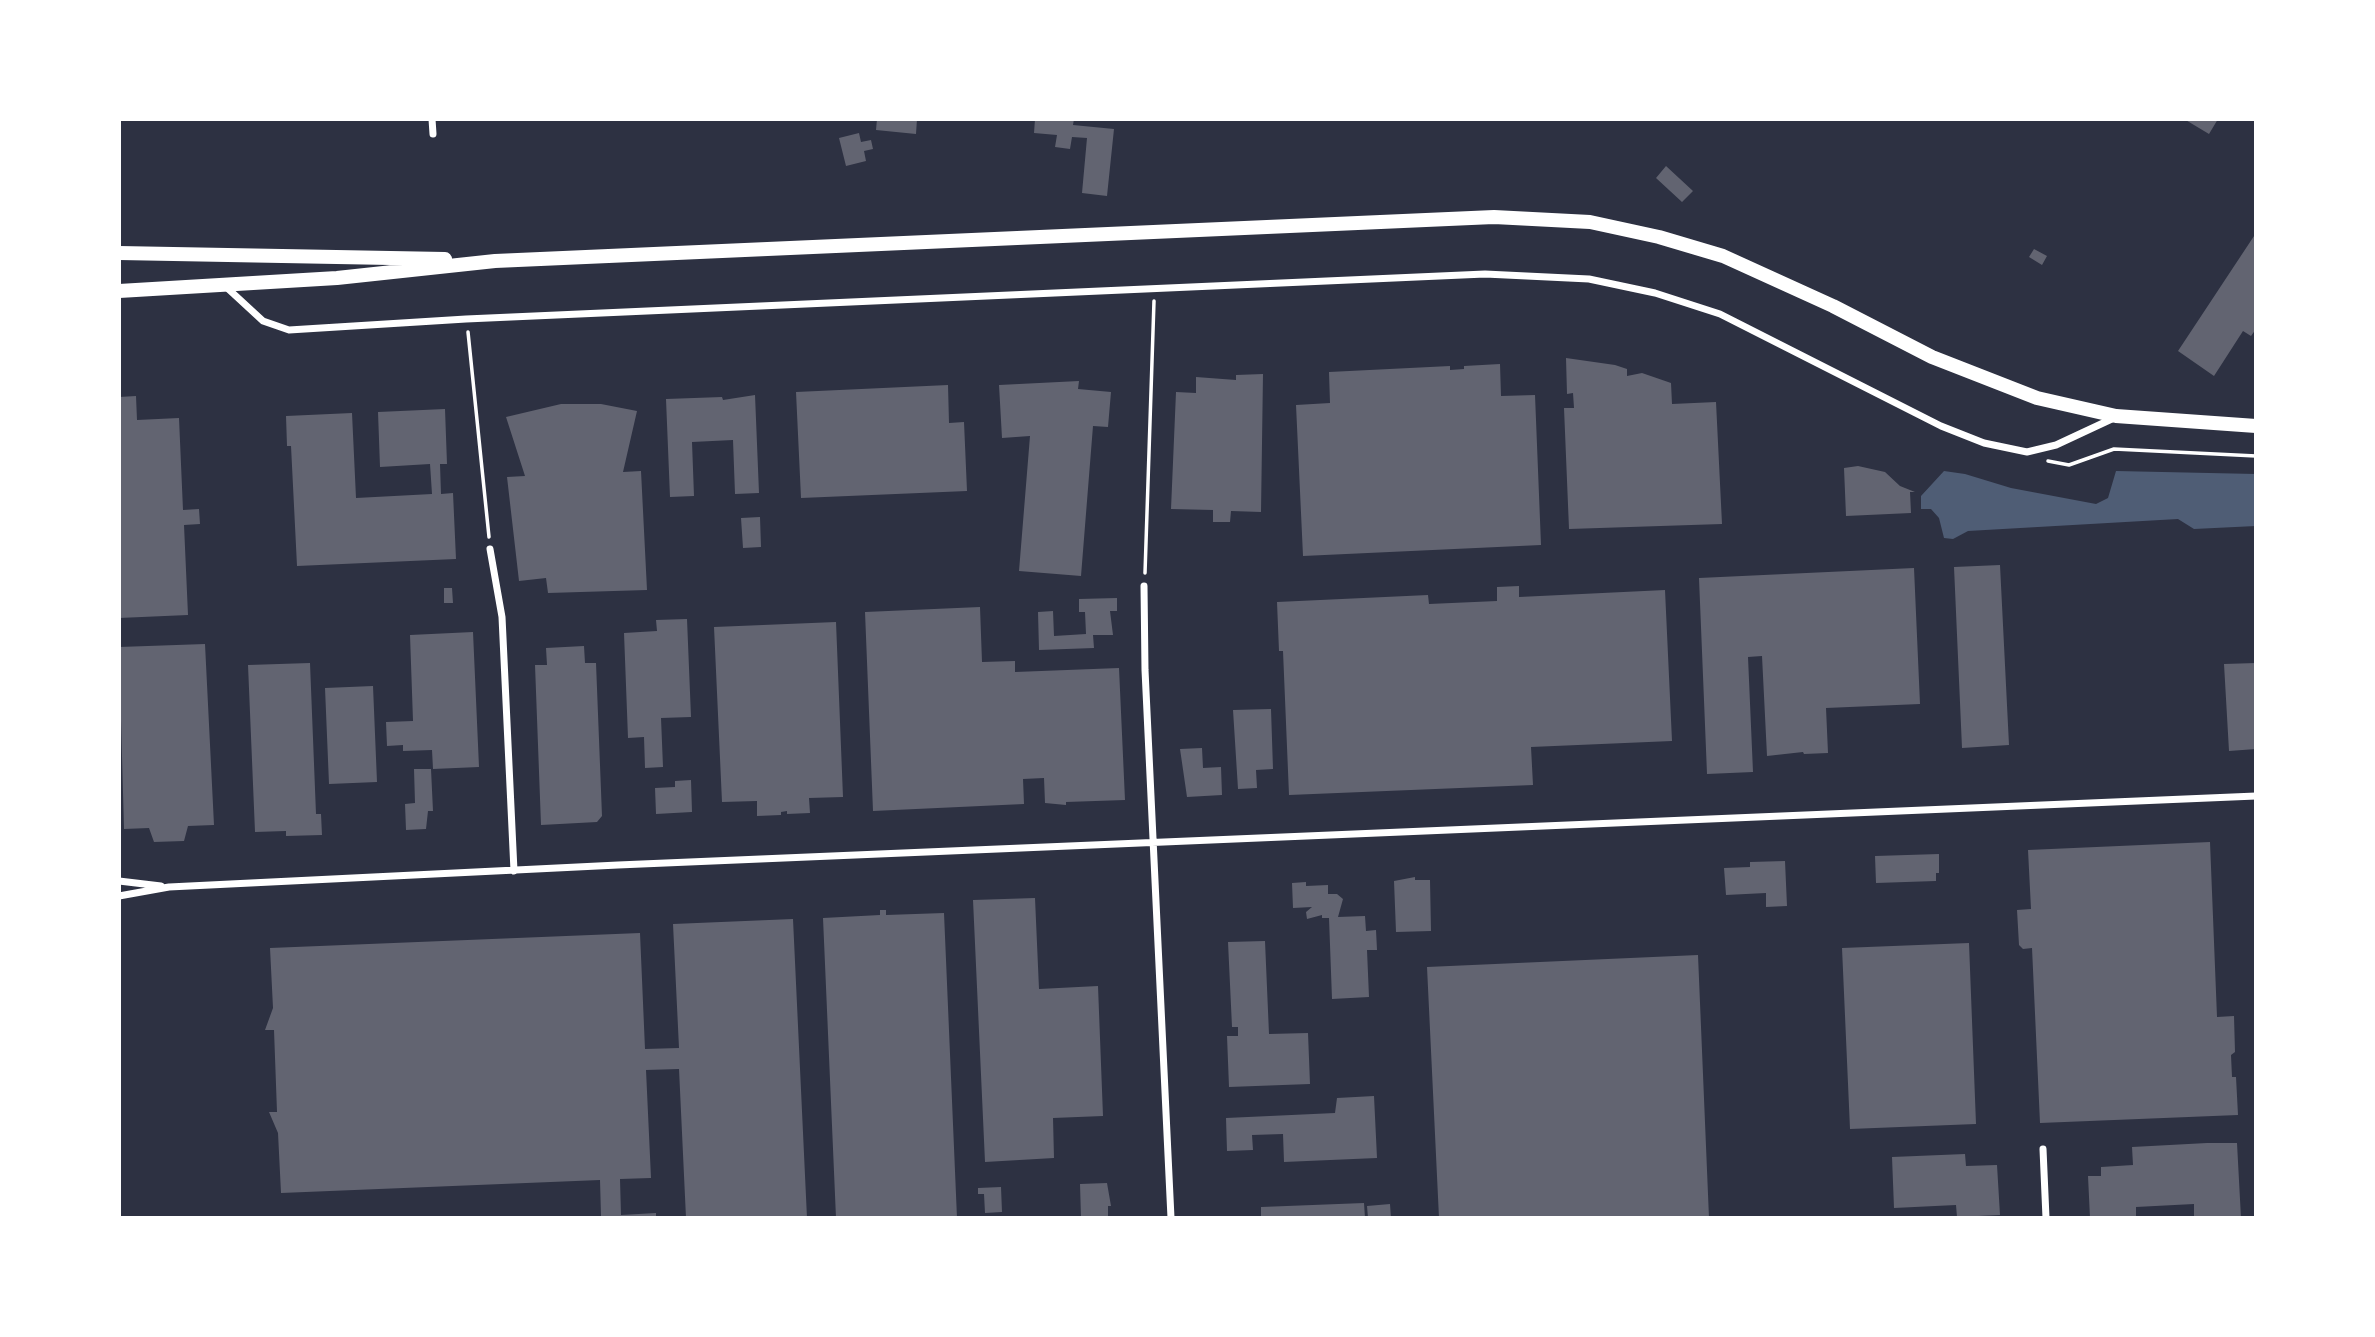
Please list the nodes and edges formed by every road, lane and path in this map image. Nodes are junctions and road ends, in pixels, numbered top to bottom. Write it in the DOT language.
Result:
graph roads {
  1 [pos="432,119"];
  2 [pos="433,134"];
  3 [pos="119,253"];
  4 [pos="141,256"];
  5 [pos="119,260"];
  6 [pos="495,261"];
  7 [pos="224,285"];
  8 [pos="1154,289"];
  9 [pos="119,291"];
  10 [pos="466,319"];
  11 [pos="2116,416"];
  12 [pos="2256,426"];
  13 [pos="2027,452"];
  14 [pos="2256,456"];
  15 [pos="490,550"];
  16 [pos="1144,586"];
  17 [pos="2256,796"];
  18 [pos="1154,844"];
  19 [pos="514,872"];
  20 [pos="119,881"];
  21 [pos="169,887"];
  22 [pos="119,896"];
  23 [pos="2043,1149"];
  24 [pos="1171,1218"];
  25 [pos="2046,1218"];
  1 -- 2 [label="street"];
  3 -- 4 [label="main road"];
  4 -- 5 [label="main road"];
  4 -- 6 [label="main road"];
  6 -- 7 [label="main road"];
  6 -- 11 [label="main road"];
  7 -- 9 [label="main road"];
  7 -- 10 [label="street"];
  8 -- 10 [label="street"];
  8 -- 13 [label="street"];
  8 -- 16 [label="path"];
  10 -- 15 [label="path"];
  11 -- 12 [label="main road"];
  11 -- 13 [label="street"];
  13 -- 14 [label="path"];
  15 -- 19 [label="street"];
  16 -- 18 [label="street"];
  17 -- 18 [label="street"];
  18 -- 19 [label="street"];
  18 -- 24 [label="street"];
  19 -- 21 [label="street"];
  20 -- 21 [label="street"];
  21 -- 22 [label="street"];
  23 -- 25 [label="street"];
}
